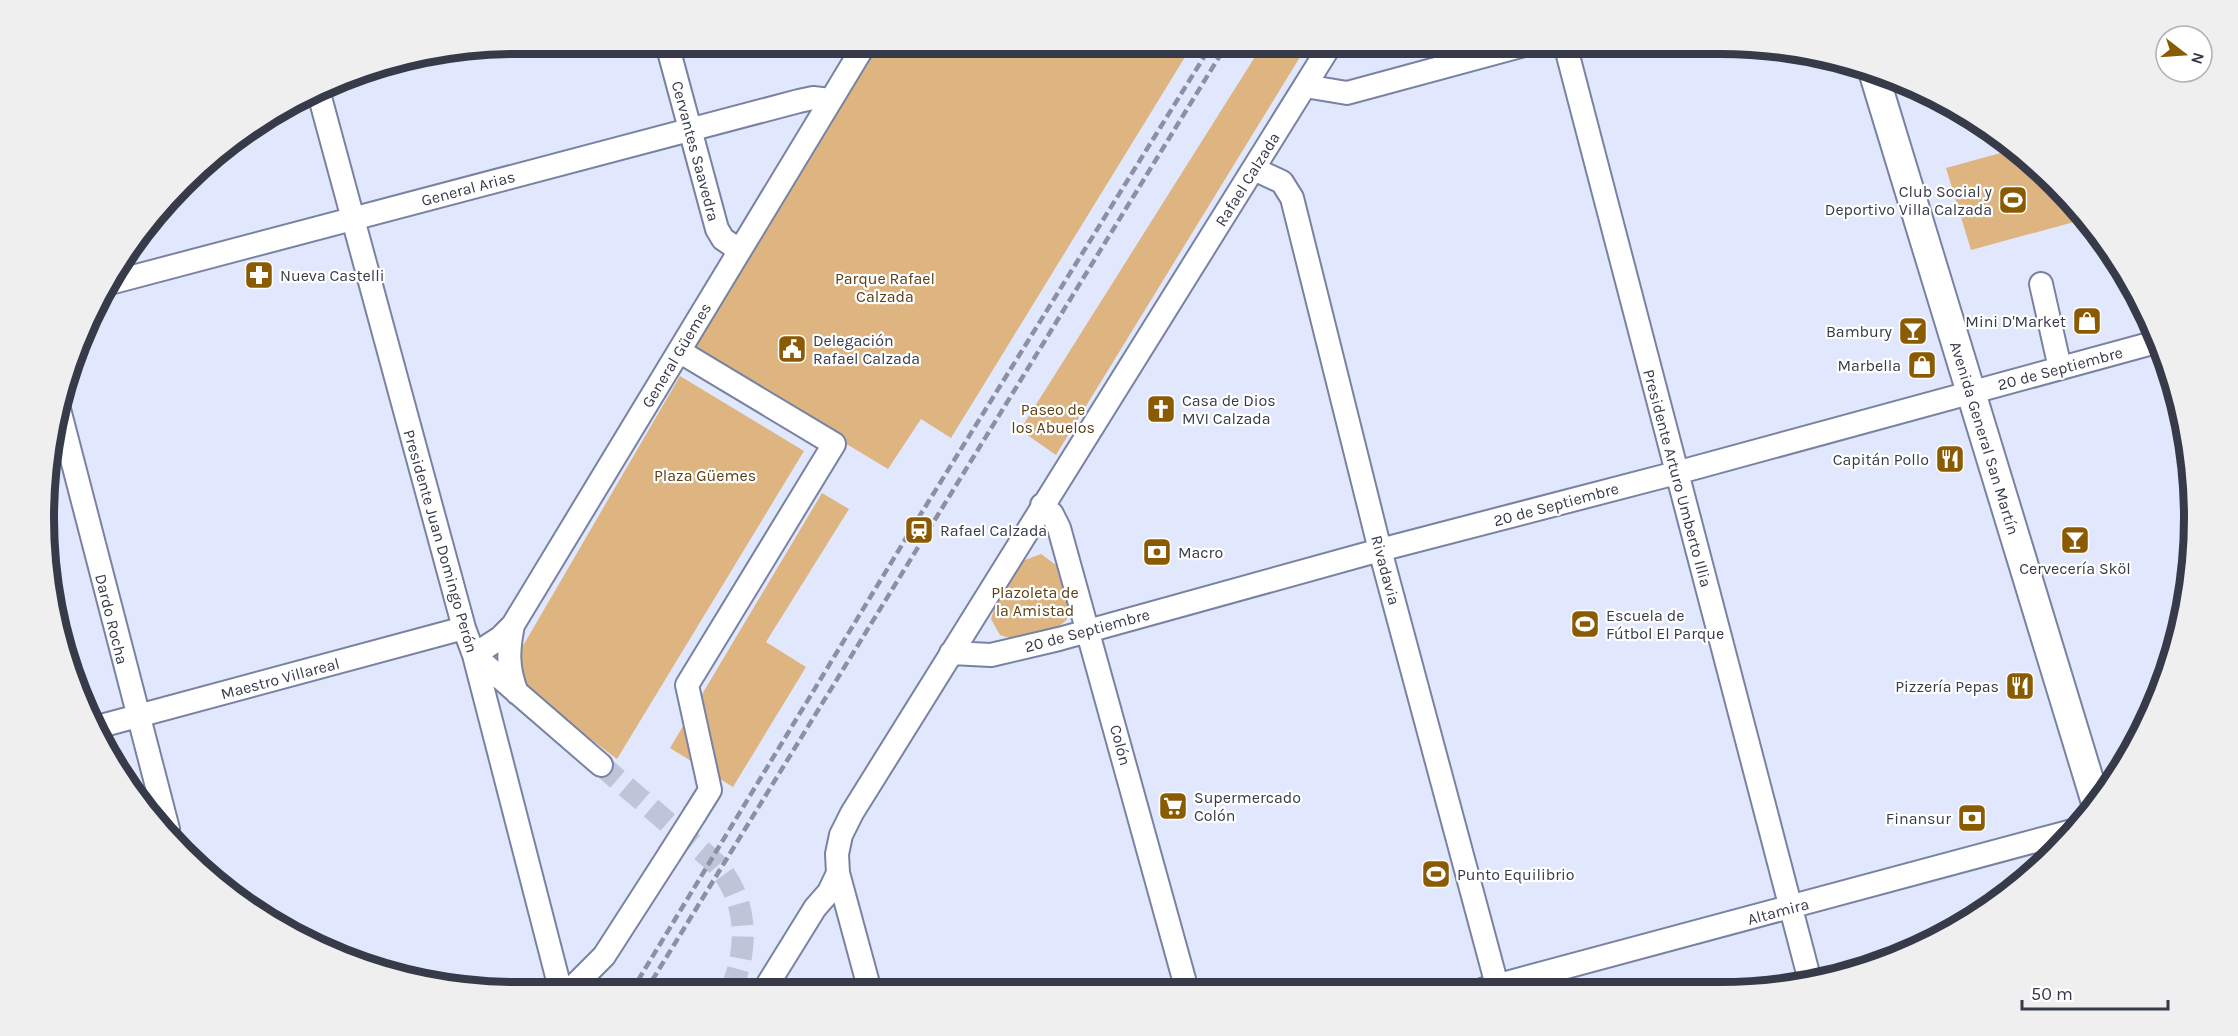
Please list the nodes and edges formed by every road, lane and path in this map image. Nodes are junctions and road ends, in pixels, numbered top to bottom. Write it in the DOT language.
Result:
graph roads {
  1 [pos="670,54"];
  2 [pos="859,54"];
  3 [pos="1325,54"];
  4 [pos="1491,54"];
  5 [pos="1568,54"];
  6 [pos="1876,81"];
  7 [pos="1305,86"];
  8 [pos="320,99"];
  9 [pos="830,100"];
  10 [pos="690,130"];
  11 [pos="1254,169"];
  12 [pos="352,219"];
  13 [pos="739,250"];
  14 [pos="119,280"];
  15 [pos="2041,284"];
  16 [pos="2150,344"];
  17 [pos="679,351"];
  18 [pos="2060,368"];
  19 [pos="1971,393"];
  20 [pos="63,426"];
  21 [pos="1676,473"];
  22 [pos="1042,505"];
  23 [pos="1380,550"];
  24 [pos="513,625"];
  25 [pos="464,628"];
  26 [pos="1090,631"];
  27 [pos="951,653"];
  28 [pos="474,655"];
  29 [pos="517,693"];
  30 [pos="137,716"];
  31 [pos="104,726"];
  32 [pos="601,765"];
  33 [pos="2093,793"];
  34 [pos="165,819"];
  35 [pos="2059,835"];
  36 [pos="838,873"];
  37 [pos="1791,908"];
  38 [pos="1808,973"];
  39 [pos="558,982"];
  40 [pos="578,982"];
  41 [pos="769,982"];
  42 [pos="868,982"];
  43 [pos="1186,982"];
  44 [pos="1490,982"];
  45 [pos="1514,982"];
  1 -- 10 [label="street, Cervantes Saavedra"];
  2 -- 9 [label="street, General Güemes"];
  3 -- 7 [label="street, Rafael Calzada"];
  4 -- 7 [label="street"];
  5 -- 21 [label="street, Presidente Arturo Umberto Illia"];
  6 -- 19 [label="main road, Avenida General San Martín"];
  7 -- 11 [label="street, Rafael Calzada"];
  8 -- 12 [label="street, Presidente Juan Domingo Perón"];
  9 -- 10 [label="street, General Arias"];
  9 -- 13 [label="street, General Güemes"];
  10 -- 12 [label="street, General Arias"];
  10 -- 13 [label="street, Cervantes Saavedra"];
  11 -- 22 [label="street, Rafael Calzada"];
  11 -- 23 [label="street, Rivadavia"];
  12 -- 14 [label="street, General Arias"];
  12 -- 25 [label="street, Presidente Juan Domingo Perón"];
  13 -- 17 [label="street, General Güemes"];
  15 -- 18 [label="street"];
  16 -- 18 [label="street, 20 de Septiembre"];
  17 -- 24 [label="street, General Güemes"];
  17 -- 40 [label="street, bridge"];
  18 -- 19 [label="street, 20 de Septiembre"];
  19 -- 21 [label="street, 20 de Septiembre"];
  19 -- 33 [label="main road, Avenida General San Martín"];
  20 -- 30 [label="street, Dardo Rocha"];
  21 -- 23 [label="street, 20 de Septiembre"];
  21 -- 37 [label="street, Presidente Arturo Umberto Illia"];
  22 -- 26 [label="street, Colón"];
  22 -- 27 [label="street, Rafael Calzada"];
  23 -- 26 [label="street, 20 de Septiembre"];
  23 -- 44 [label="street, Rivadavia"];
  24 -- 28 [label="street, General Güemes"];
  24 -- 29 [label="street"];
  25 -- 28 [label="street, Presidente Juan Domingo Perón"];
  25 -- 30 [label="street, Maestro Villareal"];
  26 -- 27 [label="street, 20 de Septiembre"];
  26 -- 43 [label="street, Colón"];
  27 -- 36 [label="street, Rafael Calzada"];
  28 -- 29 [label="street"];
  28 -- 39 [label="street, Presidente Juan Domingo Perón"];
  29 -- 32 [label="street"];
  30 -- 31 [label="street, Maestro Villareal"];
  30 -- 34 [label="street, Dardo Rocha"];
  35 -- 37 [label="street, Altamira"];
  36 -- 41 [label="street, Rafael Calzada"];
  36 -- 42 [label="street"];
  37 -- 38 [label="street, Presidente Arturo Umberto Illia"];
  37 -- 45 [label="street, Altamira"];
}
